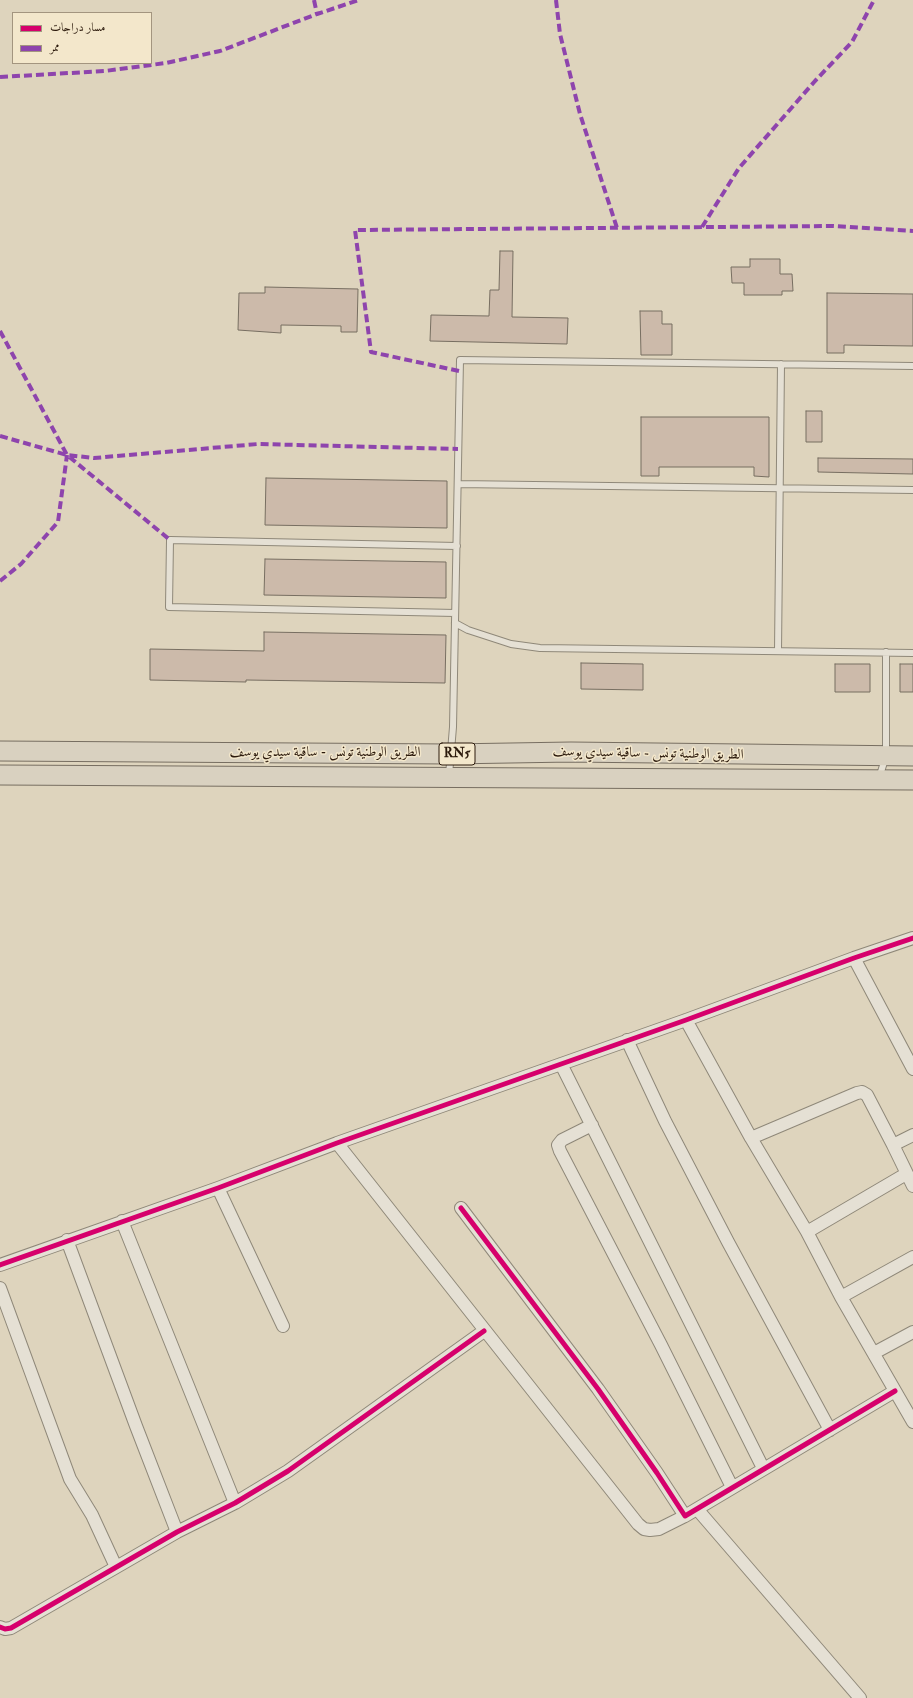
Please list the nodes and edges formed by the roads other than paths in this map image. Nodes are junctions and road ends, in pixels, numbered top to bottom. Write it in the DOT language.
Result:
graph roads {
  1 [pos="781,364"];
  2 [pos="913,366"];
  3 [pos="458,484"];
  4 [pos="780,488"];
  5 [pos="913,490"];
  6 [pos="456,546"];
  7 [pos="455,613"];
  8 [pos="455,623"];
  9 [pos="778,651"];
  10 [pos="886,652"];
  11 [pos="913,653"];
  12 [pos="0,751"];
  13 [pos="450,754"];
  14 [pos="886,756"];
  15 [pos="913,756"];
  16 [pos="0,775"];
  17 [pos="449,778"];
  18 [pos="878,780"];
  19 [pos="913,780"];
  20 [pos="913,938"];
  21 [pos="854,958"];
  22 [pos="686,1020"];
  23 [pos="627,1040"];
  24 [pos="562,1064"];
  25 [pos="913,1069"];
  26 [pos="592,1125"];
  27 [pos="913,1135"];
  28 [pos="750,1138"];
  29 [pos="337,1142"];
  30 [pos="893,1145"];
  31 [pos="906,1174"];
  32 [pos="913,1186"];
  33 [pos="218,1188"];
  34 [pos="461,1208"];
  35 [pos="122,1221"];
  36 [pos="807,1232"];
  37 [pos="67,1240"];
  38 [pos="913,1257"];
  39 [pos="0,1265"];
  40 [pos="0,1288"];
  41 [pos="841,1297"];
  42 [pos="283,1326"];
  43 [pos="484,1331"];
  44 [pos="913,1332"];
  45 [pos="874,1353"];
  46 [pos="895,1391"];
  47 [pos="913,1422"];
  48 [pos="830,1430"];
  49 [pos="763,1468"];
  50 [pos="732,1487"];
  51 [pos="235,1503"];
  52 [pos="697,1509"];
  53 [pos="684,1516"];
  54 [pos="177,1532"];
  55 [pos="116,1567"];
  56 [pos="0,1627"];
  57 [pos="860,1698"];
  1 -- 2 [label="lane"];
  1 -- 3 [label="lane"];
  1 -- 4 [label="lane"];
  3 -- 4 [label="lane"];
  3 -- 6 [label="lane"];
  4 -- 5 [label="lane"];
  4 -- 9 [label="lane"];
  6 -- 7 [label="lane"];
  6 -- 7 [label="lane"];
  7 -- 8 [label="lane"];
  8 -- 9 [label="lane"];
  8 -- 13 [label="lane"];
  9 -- 10 [label="lane"];
  10 -- 11 [label="lane"];
  10 -- 14 [label="lane"];
  12 -- 13 [label="main road, الطريق الوطنية تونس - ساقية سيدي يوسف / RN5"];
  13 -- 14 [label="main road, الطريق الوطنية تونس - ساقية سيدي يوسف / RN5"];
  13 -- 17 [label="lane"];
  14 -- 15 [label="main road, الطريق الوطنية تونس - ساقية سيدي يوسف / RN5"];
  14 -- 18 [label="lane"];
  16 -- 17 [label="main road, الطريق الوطنية تونس - ساقية سيدي يوسف / RN5"];
  17 -- 18 [label="main road, الطريق الوطنية تونس - ساقية سيدي يوسف / RN5"];
  18 -- 19 [label="main road, الطريق الوطنية تونس - ساقية سيدي يوسف / RN5"];
  20 -- 21 [label="street"];
  21 -- 22 [label="street"];
  21 -- 25 [label="street"];
  22 -- 23 [label="street"];
  22 -- 28 [label="street"];
  23 -- 24 [label="street"];
  23 -- 48 [label="street"];
  24 -- 26 [label="street"];
  24 -- 29 [label="street"];
  26 -- 49 [label="street"];
  26 -- 50 [label="street"];
  27 -- 30 [label="street"];
  28 -- 30 [label="street"];
  28 -- 36 [label="street"];
  29 -- 33 [label="street"];
  29 -- 43 [label="street"];
  30 -- 31 [label="street"];
  31 -- 32 [label="street"];
  31 -- 36 [label="street"];
  33 -- 35 [label="street"];
  33 -- 42 [label="street"];
  34 -- 53 [label="street"];
  35 -- 37 [label="street"];
  35 -- 51 [label="street"];
  36 -- 41 [label="street"];
  37 -- 39 [label="street"];
  37 -- 54 [label="street"];
  38 -- 41 [label="street"];
  40 -- 55 [label="street"];
  41 -- 45 [label="street"];
  43 -- 51 [label="street"];
  43 -- 53 [label="street"];
  44 -- 45 [label="street"];
  45 -- 46 [label="street"];
  46 -- 47 [label="street"];
  46 -- 48 [label="street"];
  48 -- 49 [label="street"];
  49 -- 50 [label="street"];
  50 -- 52 [label="street"];
  51 -- 54 [label="street"];
  52 -- 53 [label="street"];
  52 -- 57 [label="street"];
  54 -- 55 [label="street"];
  55 -- 56 [label="street"];
}
